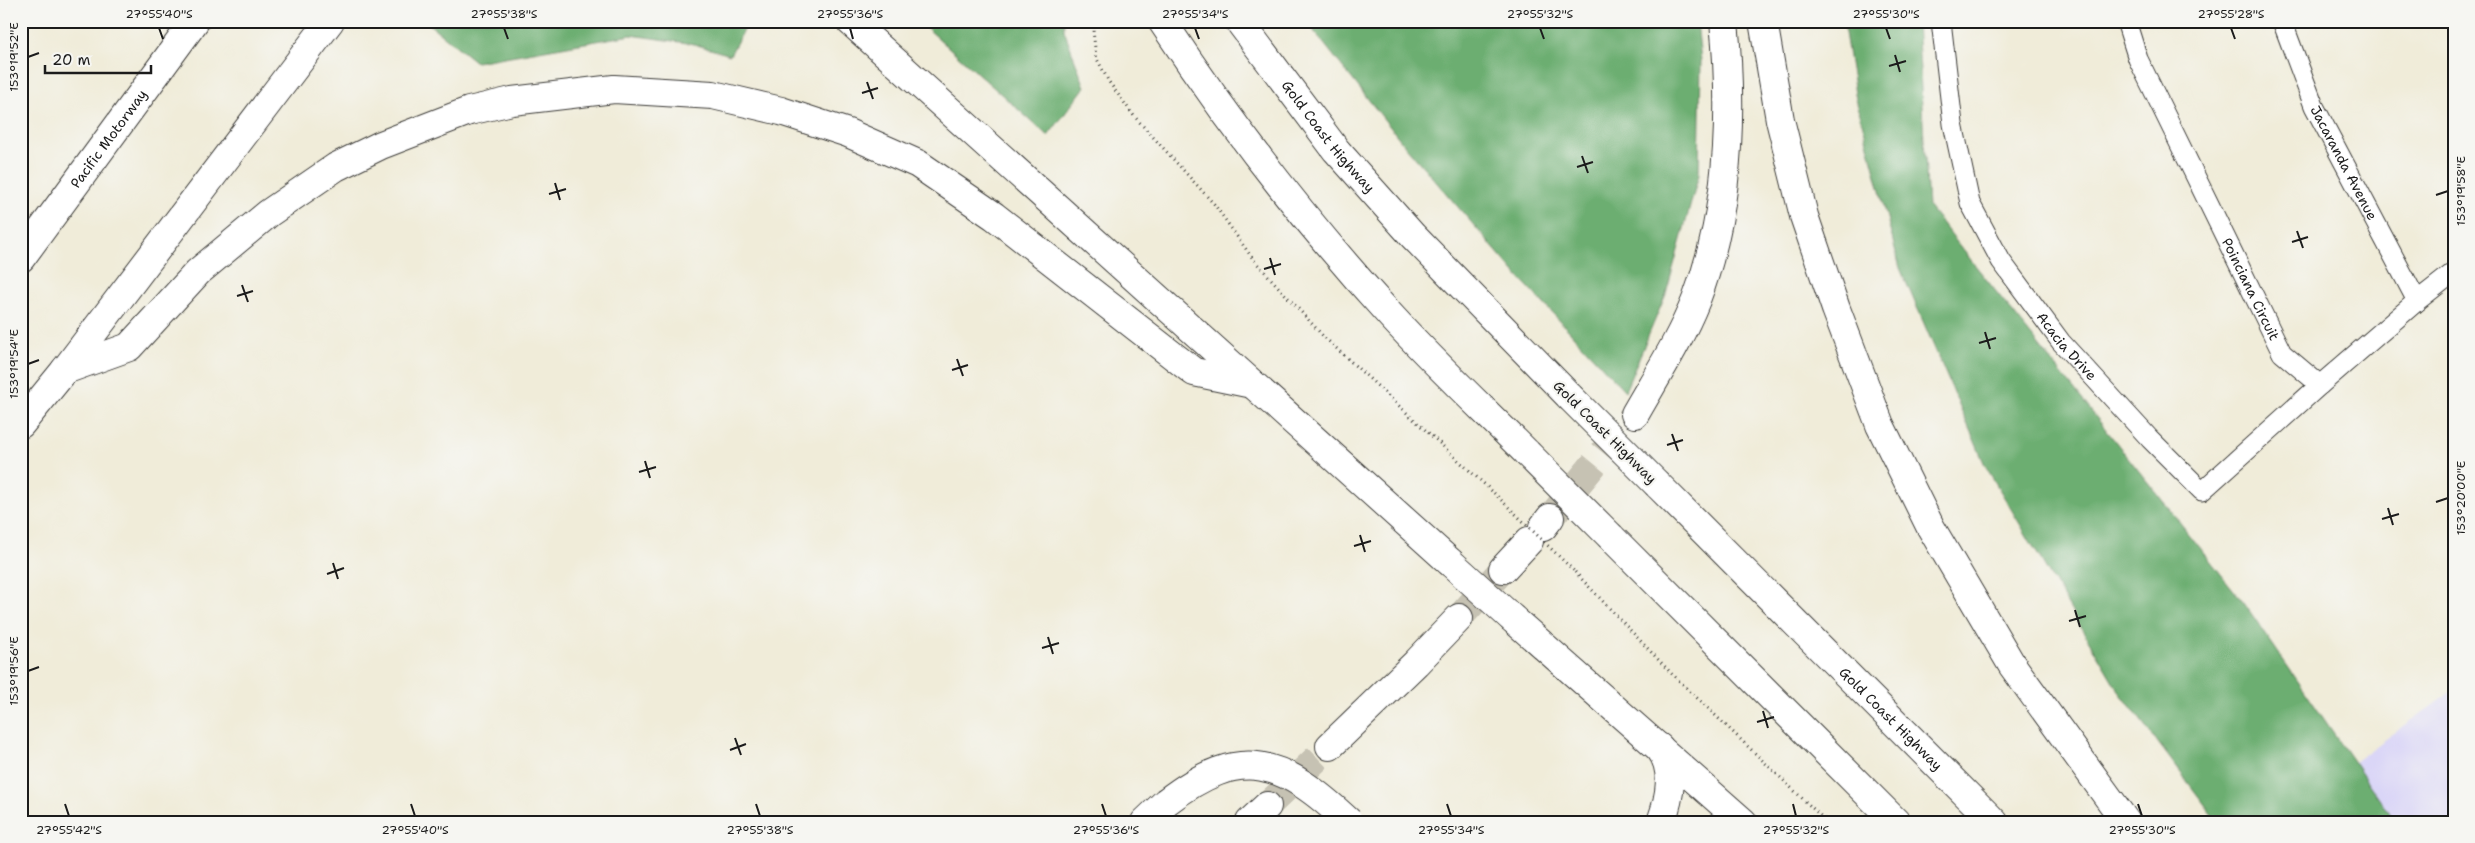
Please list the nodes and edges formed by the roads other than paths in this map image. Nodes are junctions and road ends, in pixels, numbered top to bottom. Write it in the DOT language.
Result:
graph roads {
  1 [pos="195,21"];
  2 [pos="330,21"];
  3 [pos="850,21"];
  4 [pos="1162,21"];
  5 [pos="1240,21"];
  6 [pos="1724,21"];
  7 [pos="1763,21"];
  8 [pos="1941,21"];
  9 [pos="2126,21"];
  10 [pos="2282,21"];
  11 [pos="21,258"];
  12 [pos="2454,272"];
  13 [pos="2417,301"];
  14 [pos="65,370"];
  15 [pos="1252,384"];
  16 [pos="2320,385"];
  17 [pos="1635,414"];
  18 [pos="21,424"];
  19 [pos="1541,529"];
  20 [pos="1503,569"];
  21 [pos="1459,618"];
  22 [pos="1654,742"];
  23 [pos="1330,746"];
  24 [pos="1145,822"];
  25 [pos="1349,822"];
  26 [pos="1661,822"];
  27 [pos="1743,822"];
  28 [pos="1896,822"];
  29 [pos="1994,822"];
  30 [pos="2126,822"];
  1 -- 11 [label="highway, Pacific Motorway"];
  2 -- 14 [label="highway"];
  3 -- 15 [label="highway"];
  4 -- 28 [label="highway, bridge"];
  5 -- 29 [label="highway, Gold Coast Highway, bridge"];
  6 -- 17 [label="highway"];
  7 -- 30 [label="highway"];
  8 -- 16 [label="lane, Acacia Drive"];
  9 -- 16 [label="lane, Poinciana Circuit"];
  10 -- 13 [label="lane, Jacaranda Avenue"];
  12 -- 13 [label="lane"];
  13 -- 16 [label="lane"];
  14 -- 15 [label="highway"];
  14 -- 18 [label="highway"];
  15 -- 22 [label="highway, bridge"];
  19 -- 20 [label="highway"];
  21 -- 23 [label="highway"];
  22 -- 26 [label="highway"];
  22 -- 27 [label="highway"];
  24 -- 25 [label="highway, bridge"];
}
